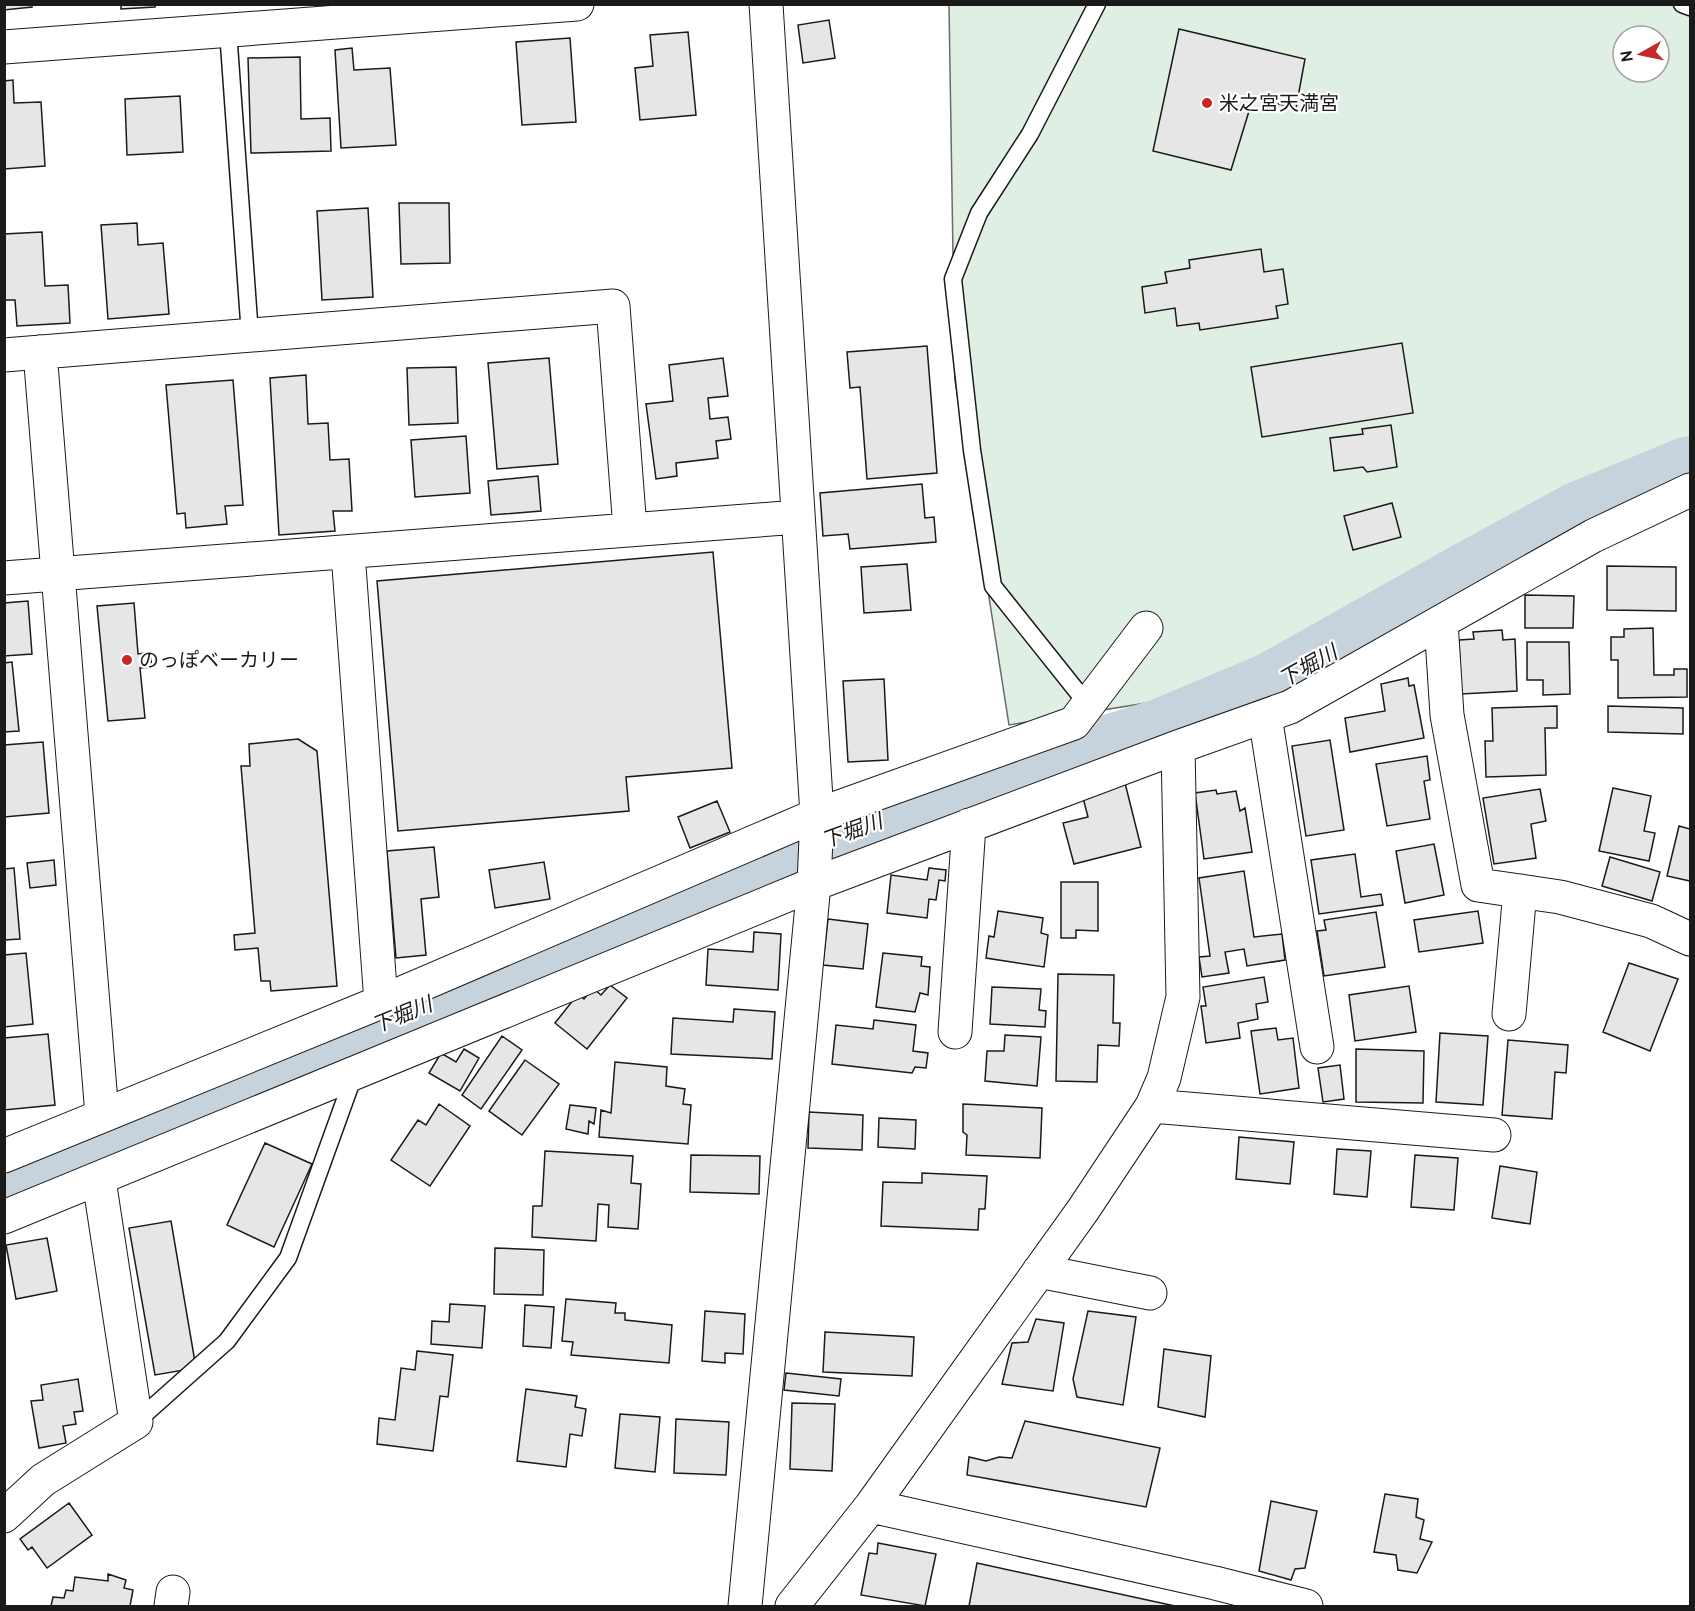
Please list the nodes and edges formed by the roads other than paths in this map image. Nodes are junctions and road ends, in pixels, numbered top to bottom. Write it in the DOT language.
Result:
graph roads {
  1 [pos="577,4"];
  2 [pos="766,4"];
  3 [pos="1097,4"];
  4 [pos="1682,4"];
  5 [pos="1690,7"];
  6 [pos="228,31"];
  7 [pos="4,47"];
  8 [pos="250,335"];
  9 [pos="40,352"];
  10 [pos="4,355"];
  11 [pos="1690,490"];
  12 [pos="798,516"];
  13 [pos="630,529"];
  14 [pos="348,553"];
  15 [pos="58,573"];
  16 [pos="4,578"];
  17 [pos="1441,622"];
  18 [pos="1146,628"];
  19 [pos="1088,705"];
  20 [pos="1265,716"];
  21 [pos="1178,747"];
  22 [pos="817,817"];
  23 [pos="969,825"];
  24 [pos="814,883"];
  25 [pos="1520,891"];
  26 [pos="1689,934"];
  27 [pos="381,1002"];
  28 [pos="1509,1014"];
  29 [pos="955,1032"];
  30 [pos="1317,1047"];
  31 [pos="354,1075"];
  32 [pos="1152,1106"];
  33 [pos="102,1115"];
  34 [pos="1494,1135"];
  35 [pos="4,1155"];
  36 [pos="99,1180"];
  37 [pos="4,1217"];
  38 [pos="1039,1271"];
  39 [pos="1150,1293"];
  40 [pos="136,1422"];
  41 [pos="871,1506"];
  42 [pos="4,1516"];
  43 [pos="745,1606"];
  44 [pos="792,1606"];
  45 [pos="1306,1606"];
  1 -- 6 [label="street"];
  2 -- 12 [label="street"];
  3 -- 19 [label="lane"];
  4 -- 5 [label="lane"];
  6 -- 7 [label="street"];
  6 -- 8 [label="lane"];
  8 -- 9 [label="street"];
  8 -- 13 [label="street"];
  9 -- 10 [label="street"];
  9 -- 15 [label="street"];
  11 -- 17 [label="street"];
  12 -- 13 [label="street"];
  12 -- 22 [label="street"];
  13 -- 14 [label="street"];
  14 -- 15 [label="street"];
  14 -- 27 [label="street"];
  15 -- 16 [label="street"];
  15 -- 33 [label="street"];
  17 -- 20 [label="street"];
  17 -- 25 [label="street"];
  18 -- 19 [label="street"];
  19 -- 22 [label="street"];
  20 -- 21 [label="street"];
  20 -- 30 [label="street"];
  21 -- 23 [label="street"];
  21 -- 32 [label="street"];
  22 -- 24 [label="street"];
  22 -- 27 [label="street"];
  23 -- 24 [label="street"];
  23 -- 29 [label="street"];
  24 -- 31 [label="street"];
  24 -- 43 [label="street"];
  25 -- 26 [label="street"];
  25 -- 28 [label="street"];
  27 -- 33 [label="street"];
  31 -- 36 [label="street"];
  31 -- 40 [label="lane"];
  32 -- 34 [label="street"];
  32 -- 38 [label="street"];
  33 -- 35 [label="street"];
  36 -- 37 [label="street"];
  36 -- 40 [label="street"];
  38 -- 39 [label="street"];
  38 -- 41 [label="street"];
  40 -- 42 [label="street"];
  41 -- 44 [label="street"];
  41 -- 45 [label="street"];
}
